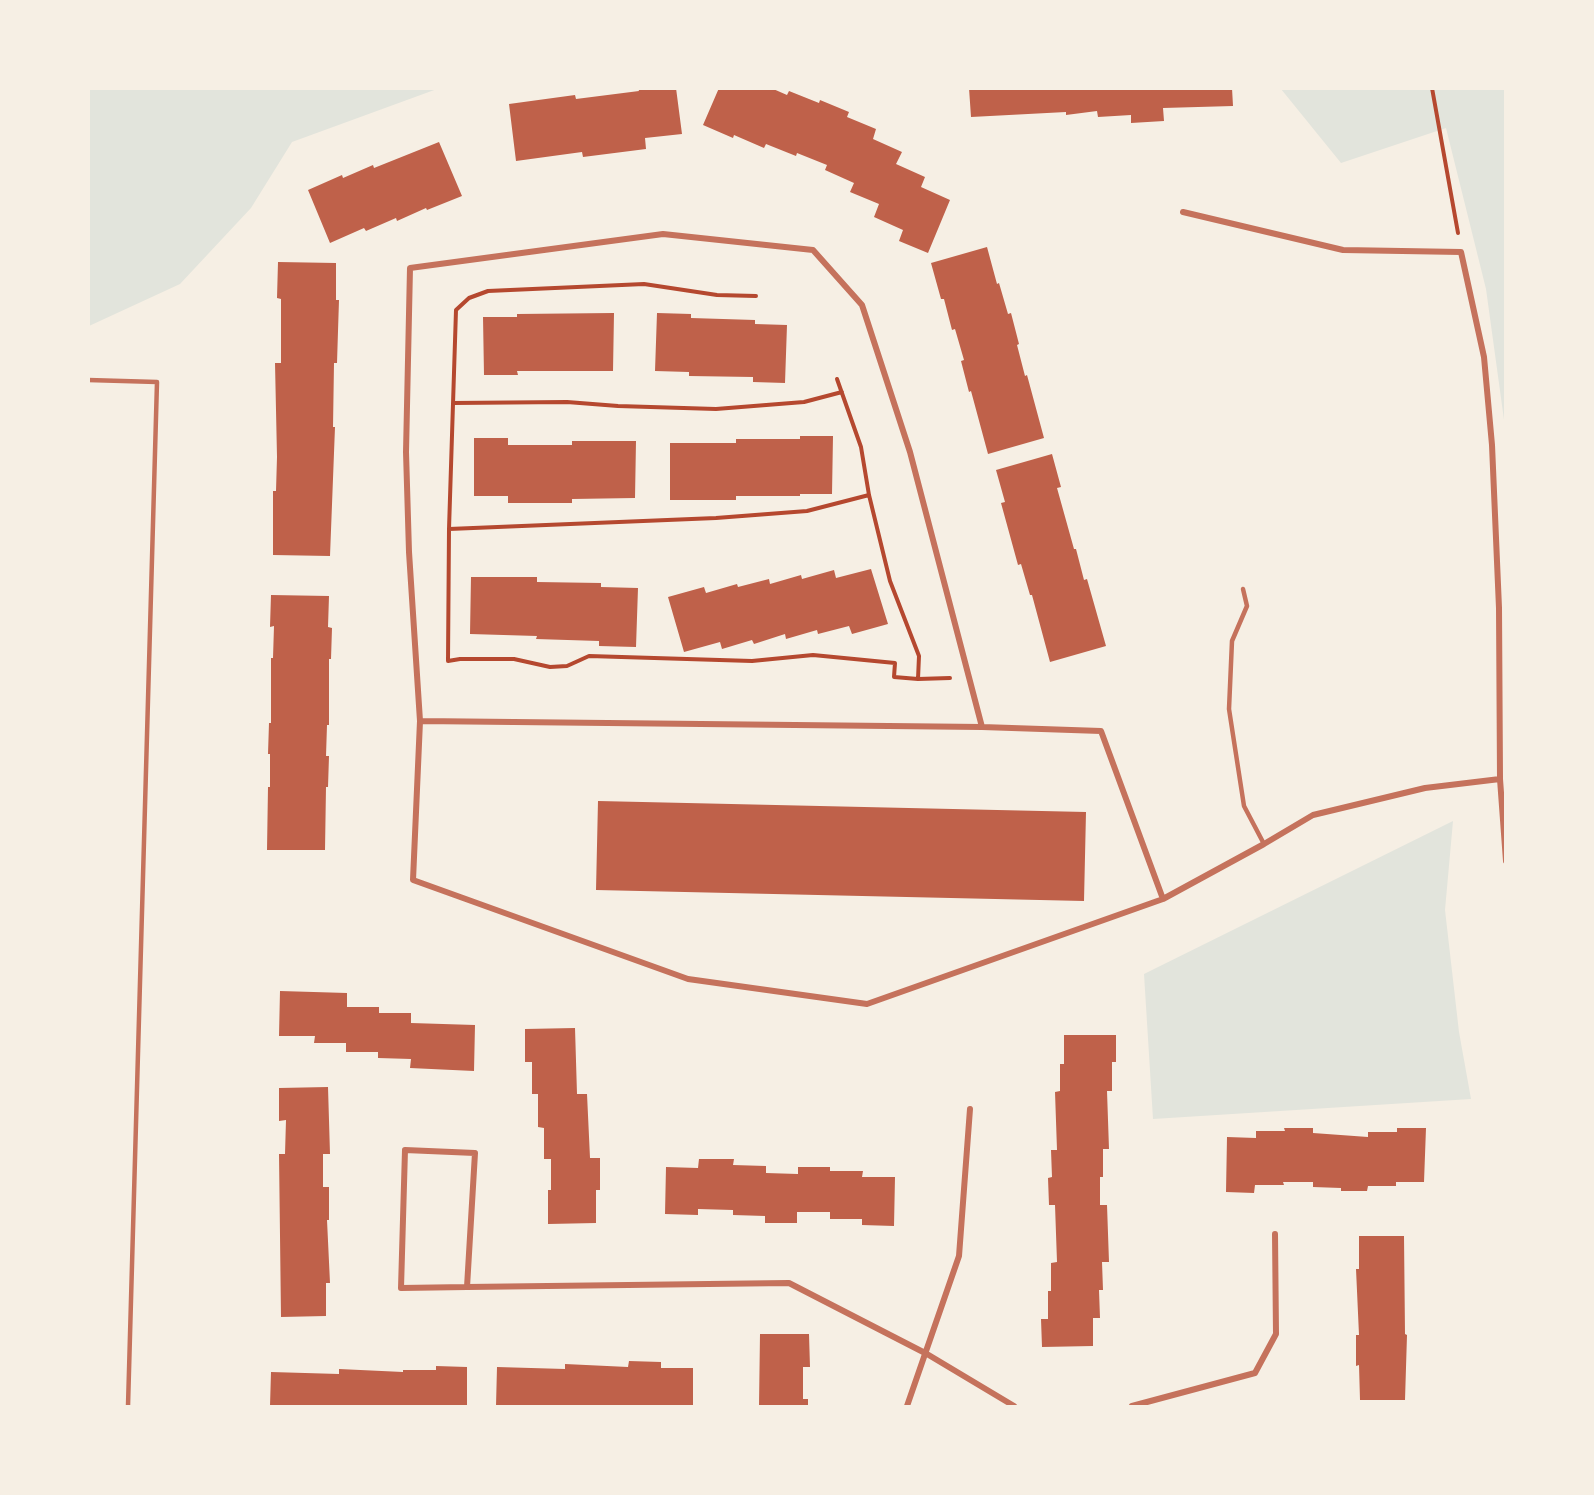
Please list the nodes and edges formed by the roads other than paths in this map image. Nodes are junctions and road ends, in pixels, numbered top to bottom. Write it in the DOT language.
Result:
graph roads {
  1 [pos="1183,212"];
  2 [pos="88,380"];
  3 [pos="1243,589"];
  4 [pos="420,721"];
  5 [pos="982,728"];
  6 [pos="1500,779"];
  7 [pos="1264,844"];
  8 [pos="1506,861"];
  9 [pos="1163,898"];
  10 [pos="970,1108"];
  11 [pos="1275,1233"];
  12 [pos="467,1287"];
  13 [pos="927,1354"];
  14 [pos="128,1407"];
  15 [pos="907,1407"];
  16 [pos="1014,1407"];
  17 [pos="1131,1407"];
  1 -- 6 [label="street"];
  2 -- 14 [label="lane"];
  3 -- 7 [label="lane"];
  4 -- 5 [label="street"];
  4 -- 5 [label="street"];
  4 -- 9 [label="street"];
  5 -- 9 [label="street"];
  6 -- 7 [label="street"];
  6 -- 8 [label="street"];
  7 -- 9 [label="street"];
  10 -- 13 [label="street"];
  11 -- 17 [label="street"];
  12 -- 12 [label="street"];
  12 -- 13 [label="street"];
  13 -- 15 [label="street"];
  13 -- 16 [label="street"];
}
